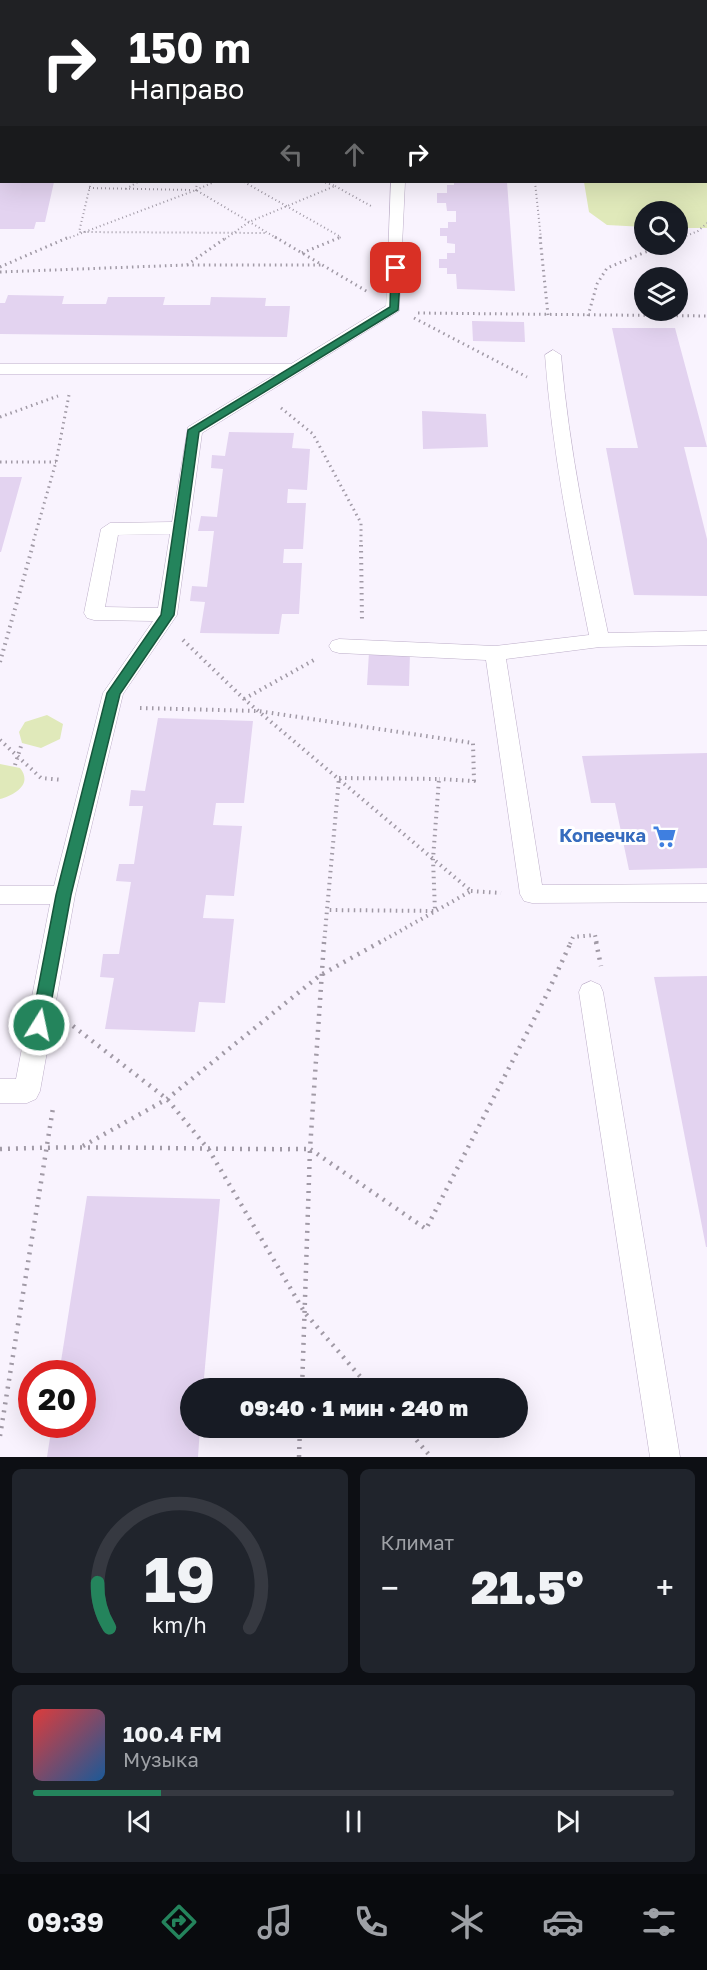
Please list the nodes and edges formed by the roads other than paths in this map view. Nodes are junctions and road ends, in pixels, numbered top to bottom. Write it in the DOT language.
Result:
graph roads {
  1 [pos="398,183"];
  2 [pos="553,355"];
  3 [pos="0,369"];
  4 [pos="297,369"];
  5 [pos="180,528"];
  6 [pos="167,615"];
  7 [pos="707,638"];
  8 [pos="600,640"];
  9 [pos="339,646"];
  10 [pos="495,653"];
  11 [pos="707,893"];
  12 [pos="0,895"];
  13 [pos="63,895"];
  14 [pos="596,981"];
  15 [pos="0,1091"];
  16 [pos="665,1457"];
  1 -- 4 [label="lane"];
  2 -- 8 [label="lane"];
  3 -- 4 [label="lane"];
  4 -- 5 [label="lane"];
  5 -- 6 [label="lane"];
  5 -- 6 [label="lane"];
  6 -- 13 [label="lane"];
  7 -- 8 [label="lane"];
  8 -- 10 [label="lane"];
  9 -- 10 [label="lane"];
  10 -- 11 [label="lane"];
  12 -- 13 [label="lane"];
  13 -- 15 [label="lane"];
  14 -- 16 [label="lane"];
}
